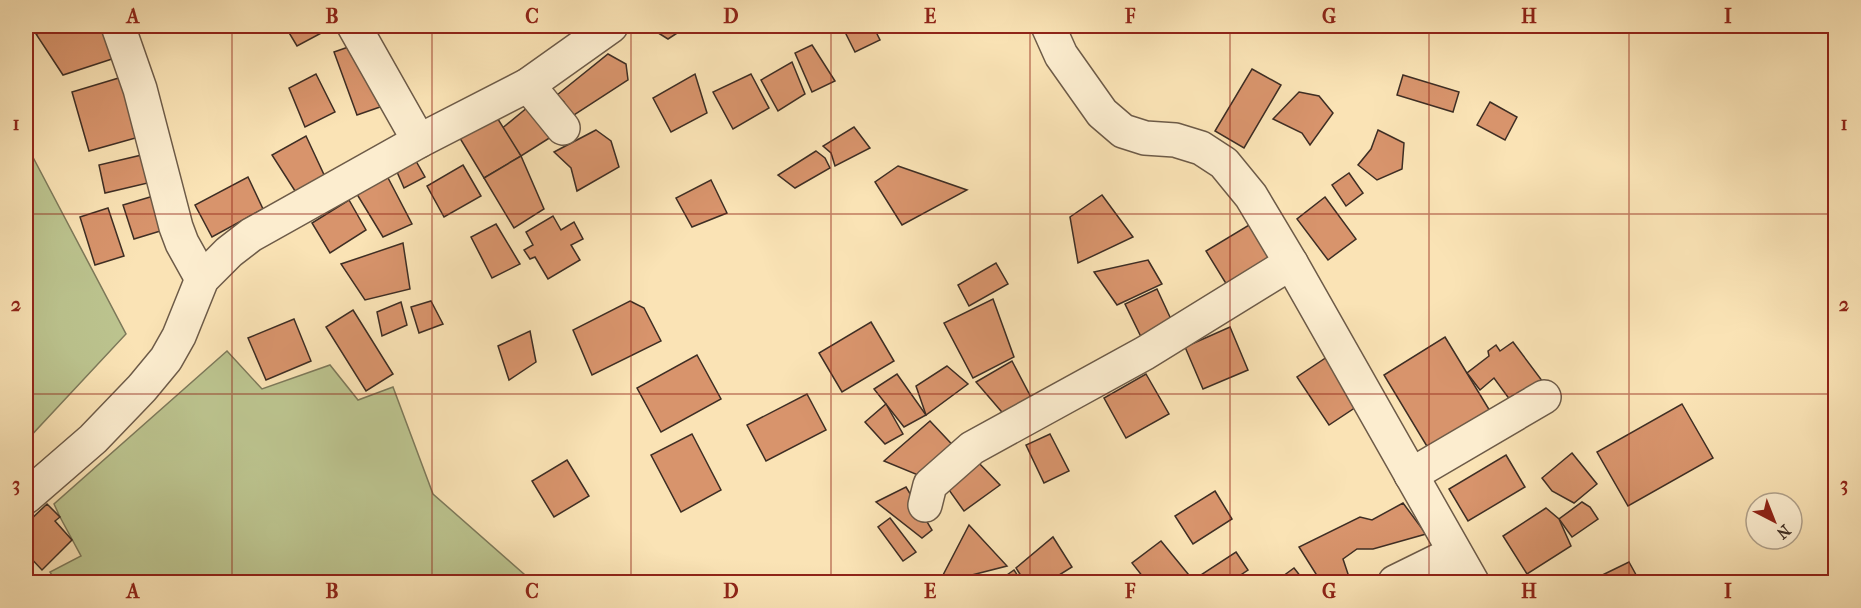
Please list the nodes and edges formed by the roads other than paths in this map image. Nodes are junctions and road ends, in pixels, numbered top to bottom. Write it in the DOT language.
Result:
graph roads {
  1 [pos="118,26"];
  2 [pos="354,26"];
  3 [pos="610,26"];
  4 [pos="1048,26"];
  5 [pos="528,85"];
  6 [pos="563,128"];
  7 [pos="419,141"];
  8 [pos="1291,263"];
  9 [pos="202,279"];
  10 [pos="1544,397"];
  11 [pos="1411,476"];
  12 [pos="26,497"];
  13 [pos="926,506"];
  14 [pos="1454,553"];
  15 [pos="1395,582"];
  16 [pos="1472,582"];
  1 -- 9 [label="street"];
  2 -- 7 [label="street"];
  3 -- 5 [label="street"];
  4 -- 8 [label="street"];
  5 -- 6 [label="street"];
  5 -- 7 [label="street"];
  7 -- 9 [label="street"];
  8 -- 11 [label="street"];
  8 -- 13 [label="street"];
  9 -- 12 [label="street"];
  10 -- 11 [label="street"];
  11 -- 14 [label="street"];
  14 -- 15 [label="street"];
  14 -- 16 [label="street"];
}
